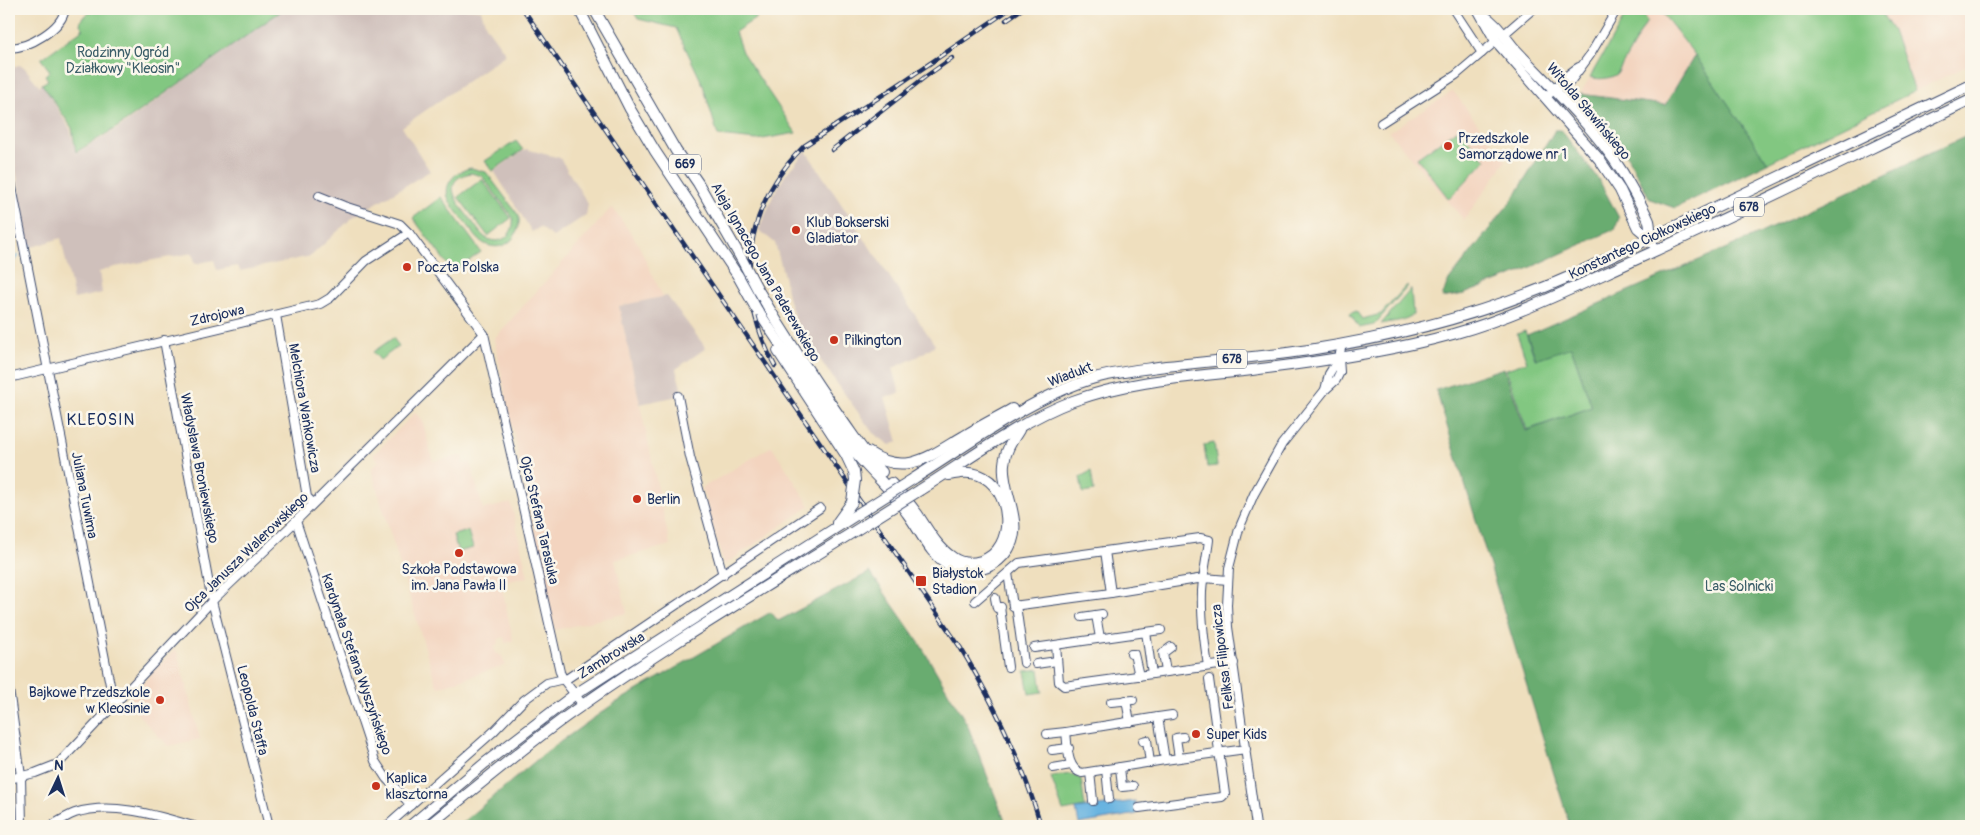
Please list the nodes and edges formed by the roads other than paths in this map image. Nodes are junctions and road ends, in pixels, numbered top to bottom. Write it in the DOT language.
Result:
graph roads {
  1 [pos="65,9"];
  2 [pos="579,9"];
  3 [pos="594,9"];
  4 [pos="1453,9"];
  5 [pos="1533,9"];
  6 [pos="1617,9"];
  7 [pos="1480,12"];
  8 [pos="1500,38"];
  9 [pos="9,48"];
  10 [pos="1482,53"];
  11 [pos="1971,85"];
  12 [pos="1555,90"];
  13 [pos="1958,91"];
  14 [pos="1546,97"];
  15 [pos="1967,102"];
  16 [pos="1926,107"];
  17 [pos="1926,121"];
  18 [pos="1381,122"];
  19 [pos="9,172"];
  20 [pos="319,196"];
  21 [pos="409,233"];
  22 [pos="1650,238"];
  23 [pos="1655,251"];
  24 [pos="1552,285"];
  25 [pos="1556,296"];
  26 [pos="757,310"];
  27 [pos="276,314"];
  28 [pos="484,334"];
  29 [pos="164,340"];
  30 [pos="1342,344"];
  31 [pos="1339,358"];
  32 [pos="48,369"];
  33 [pos="9,378"];
  34 [pos="678,396"];
  35 [pos="1048,397"];
  36 [pos="1021,427"];
  37 [pos="858,443"];
  38 [pos="941,477"];
  39 [pos="313,503"];
  40 [pos="820,508"];
  41 [pos="296,521"];
  42 [pos="841,525"];
  43 [pos="1211,531"];
  44 [pos="850,534"];
  45 [pos="821,537"];
  46 [pos="1209,540"];
  47 [pos="1105,551"];
  48 [pos="1008,573"];
  49 [pos="723,575"];
  50 [pos="1204,578"];
  51 [pos="1228,580"];
  52 [pos="1111,593"];
  53 [pos="995,598"];
  54 [pos="212,600"];
  55 [pos="975,600"];
  56 [pos="1014,606"];
  57 [pos="1000,607"];
  58 [pos="1082,617"];
  59 [pos="1161,630"];
  60 [pos="1146,632"];
  61 [pos="1100,638"];
  62 [pos="1056,645"];
  63 [pos="1171,647"];
  64 [pos="1034,648"];
  65 [pos="1131,654"];
  66 [pos="1057,661"];
  67 [pos="1024,663"];
  68 [pos="1234,663"];
  69 [pos="1036,664"];
  70 [pos="1208,666"];
  71 [pos="1008,667"];
  72 [pos="1166,672"];
  73 [pos="1152,674"];
  74 [pos="1138,676"];
  75 [pos="563,679"];
  76 [pos="1209,679"];
  77 [pos="9,689"];
  78 [pos="574,695"];
  79 [pos="1111,702"];
  80 [pos="114,705"];
  81 [pos="583,705"];
  82 [pos="1172,715"];
  83 [pos="1158,717"];
  84 [pos="1130,722"];
  85 [pos="1066,732"];
  86 [pos="1047,734"];
  87 [pos="1183,737"];
  88 [pos="1143,741"];
  89 [pos="1069,748"];
  90 [pos="1246,748"];
  91 [pos="1052,750"];
  92 [pos="1220,753"];
  93 [pos="1179,758"];
  94 [pos="1165,760"];
  95 [pos="1150,763"];
  96 [pos="1071,766"];
  97 [pos="1120,767"];
  98 [pos="1053,768"];
  99 [pos="1106,769"];
  100 [pos="1090,772"];
  101 [pos="21,776"];
  102 [pos="9,779"];
  103 [pos="1133,786"];
  104 [pos="1109,799"];
  105 [pos="1093,801"];
  106 [pos="411,805"];
  107 [pos="1139,808"];
  108 [pos="22,826"];
  109 [pos="51,826"];
  110 [pos="194,826"];
  111 [pos="269,826"];
  112 [pos="387,826"];
  113 [pos="410,826"];
  114 [pos="428,826"];
  115 [pos="1256,826"];
  1 -- 9 [label="street"];
  2 -- 26 [label="main road, Aleja Ignacego Jana Paderewskiego / 669, bridge"];
  3 -- 37 [label="main road, Aleja Ignacego Jana Paderewskiego / 669, bridge"];
  4 -- 10 [label="street"];
  5 -- 8 [label="street"];
  6 -- 12 [label="street"];
  7 -- 8 [label="main road, Witolda Sławińskiego"];
  8 -- 10 [label="street"];
  8 -- 12 [label="main road, Witolda Sławińskiego"];
  8 -- 14 [label="main road, Witolda Sławińskiego"];
  10 -- 18 [label="street"];
  11 -- 13 [label="main road, Konstantego Ciołkowskiego / 678"];
  12 -- 14 [label="street"];
  12 -- 22 [label="main road, Witolda Sławińskiego"];
  13 -- 15 [label="main road"];
  13 -- 16 [label="main road, Konstantego Ciołkowskiego / 678"];
  14 -- 22 [label="main road, Witolda Sławińskiego"];
  15 -- 17 [label="main road, Konstantego Ciołkowskiego / 678"];
  16 -- 17 [label="main road"];
  16 -- 22 [label="main road, Konstantego Ciołkowskiego / 678"];
  17 -- 23 [label="main road, Konstantego Ciołkowskiego / 678"];
  19 -- 32 [label="street, Juliana Tuwima"];
  20 -- 21 [label="street"];
  21 -- 27 [label="street, Zdrojowa"];
  21 -- 28 [label="street"];
  22 -- 23 [label="main road, Witolda Sławińskiego"];
  22 -- 24 [label="main road, Konstantego Ciołkowskiego / 678"];
  23 -- 25 [label="main road, Konstantego Ciołkowskiego / 678"];
  24 -- 25 [label="main road"];
  24 -- 30 [label="main road, Konstantego Ciołkowskiego / 678"];
  25 -- 31 [label="main road, Konstantego Ciołkowskiego / 678"];
  26 -- 36 [label="main road"];
  26 -- 45 [label="main road, bridge"];
  27 -- 29 [label="street, Zdrojowa"];
  27 -- 39 [label="street, Melchiora Wańkowicza"];
  28 -- 39 [label="street, Ojca Janusza Walerowskiego"];
  28 -- 75 [label="street, Ojca Stefana Tarasiuka"];
  29 -- 32 [label="street, Zdrojowa"];
  29 -- 54 [label="street, Władysława Broniewskiego"];
  30 -- 31 [label="street, Feliksa Filipowicza"];
  30 -- 35 [label="main road, Wiadukt / 678"];
  31 -- 36 [label="main road, Wiadukt / 678"];
  31 -- 51 [label="street, Feliksa Filipowicza"];
  32 -- 33 [label="street, Zdrojowa"];
  32 -- 80 [label="street, Juliana Tuwima"];
  34 -- 49 [label="street"];
  35 -- 37 [label="main road"];
  35 -- 42 [label="main road, Wiadukt / 678, bridge"];
  36 -- 38 [label="main road, Wiadukt / 678"];
  37 -- 38 [label="main road, Aleja Ignacego Jana Paderewskiego"];
  38 -- 44 [label="main road, Wiadukt / 678, bridge"];
  39 -- 41 [label="street, Ojca Janusza Walerowskiego"];
  40 -- 49 [label="street, Zambrowska"];
  41 -- 54 [label="street, Ojca Janusza Walerowskiego"];
  41 -- 106 [label="street, Kardynała Stefana Wyszyńskiego"];
  42 -- 45 [label="main road, Zambrowska / 678"];
  43 -- 46 [label="street"];
  44 -- 81 [label="main road, Zambrowska / 678"];
  45 -- 78 [label="main road, Zambrowska / 678"];
  46 -- 47 [label="street"];
  46 -- 50 [label="street"];
  47 -- 48 [label="street"];
  47 -- 52 [label="street"];
  48 -- 55 [label="street"];
  48 -- 56 [label="street"];
  49 -- 75 [label="street, Zambrowska"];
  50 -- 51 [label="street"];
  50 -- 52 [label="street"];
  50 -- 70 [label="street"];
  51 -- 68 [label="street, Feliksa Filipowicza"];
  52 -- 56 [label="street"];
  53 -- 57 [label="street"];
  54 -- 80 [label="street, Ojca Janusza Walerowskiego"];
  54 -- 111 [label="street, Leopolda Staffa"];
  56 -- 57 [label="street"];
  56 -- 67 [label="street"];
  57 -- 71 [label="street"];
  58 -- 61 [label="street"];
  59 -- 60 [label="street"];
  60 -- 61 [label="street"];
  60 -- 73 [label="street"];
  61 -- 62 [label="street"];
  62 -- 64 [label="street"];
  62 -- 66 [label="street"];
  63 -- 72 [label="street"];
  65 -- 74 [label="street"];
  66 -- 69 [label="street"];
  66 -- 74 [label="street"];
  68 -- 70 [label="street"];
  68 -- 90 [label="street, Feliksa Filipowicza"];
  70 -- 72 [label="street"];
  72 -- 73 [label="street"];
  73 -- 74 [label="street"];
  75 -- 78 [label="street, Ojca Stefana Tarasiuka"];
  75 -- 106 [label="street, Zambrowska"];
  76 -- 92 [label="street"];
  77 -- 101 [label="street"];
  78 -- 81 [label="street, Ojca Stefana Tarasiuka"];
  78 -- 113 [label="main road, Zambrowska / 678"];
  79 -- 84 [label="street"];
  80 -- 101 [label="street, Ojca Janusza Walerowskiego"];
  81 -- 114 [label="main road, Zambrowska / 678"];
  82 -- 83 [label="street"];
  83 -- 84 [label="street"];
  83 -- 94 [label="street"];
  84 -- 85 [label="street"];
  85 -- 86 [label="street"];
  85 -- 89 [label="street"];
  87 -- 93 [label="street"];
  88 -- 95 [label="street"];
  89 -- 91 [label="street"];
  89 -- 96 [label="street"];
  90 -- 92 [label="street"];
  90 -- 115 [label="street, Feliksa Filipowicza"];
  92 -- 93 [label="street"];
  92 -- 107 [label="street"];
  93 -- 94 [label="street"];
  94 -- 95 [label="street"];
  95 -- 97 [label="street"];
  96 -- 98 [label="street"];
  96 -- 100 [label="street"];
  97 -- 99 [label="street"];
  97 -- 103 [label="street"];
  99 -- 100 [label="street"];
  99 -- 104 [label="street"];
  100 -- 105 [label="street"];
  101 -- 102 [label="street, Ojca Janusza Walerowskiego"];
  101 -- 108 [label="street"];
  106 -- 112 [label="street, Zambrowska"];
  109 -- 110 [label="street"];
}
